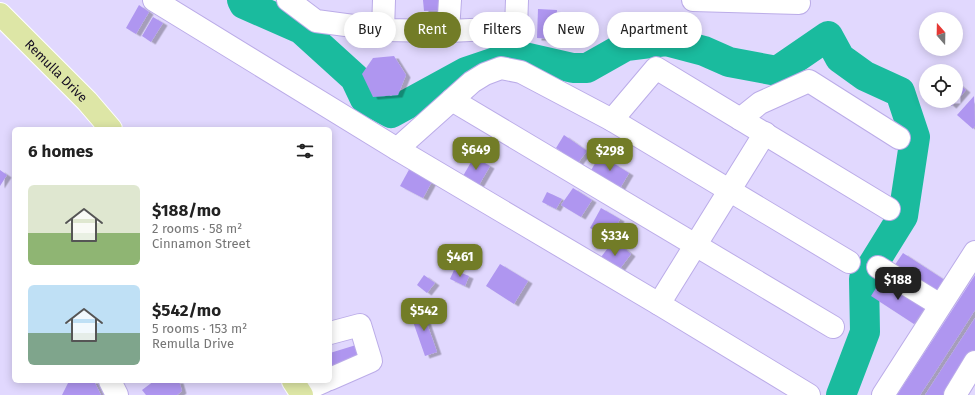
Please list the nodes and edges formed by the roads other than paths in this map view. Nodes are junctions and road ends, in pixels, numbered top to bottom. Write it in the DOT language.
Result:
graph roads {
  1 [pos="154,0"];
  2 [pos="288,0"];
  3 [pos="384,0"];
  4 [pos="450,0"];
  5 [pos="517,0"];
  6 [pos="693,0"];
  7 [pos="800,3"];
  8 [pos="317,10"];
  9 [pos="384,12"];
  10 [pos="449,12"];
  11 [pos="0,14"];
  12 [pos="344,18"];
  13 [pos="461,30"];
  14 [pos="452,100"];
  15 [pos="740,118"];
  16 [pos="612,120"];
  17 [pos="109,127"];
  18 [pos="765,133"];
  19 [pos="899,138"];
  20 [pos="397,149"];
  21 [pos="730,189"];
  22 [pos="889,209"];
  23 [pos="695,244"];
  24 [pos="975,252"];
  25 [pos="849,262"];
  26 [pos="878,267"];
  27 [pos="659,304"];
  28 [pos="940,305"];
  29 [pos="833,328"];
  30 [pos="332,332"];
  31 [pos="975,362"];
  32 [pos="332,378"];
  33 [pos="111,383"];
  34 [pos="318,383"];
  35 [pos="298,389"];
  36 [pos="117,395"];
  37 [pos="809,395"];
  38 [pos="883,395"];
  39 [pos="955,395"];
  1 -- 20 [label="street"];
  2 -- 8 [label="street"];
  3 -- 9 [label="street"];
  4 -- 10 [label="street"];
  5 -- 13 [label="street"];
  6 -- 7 [label="street"];
  8 -- 12 [label="street"];
  11 -- 17 [label="main road, Remulla Drive"];
  14 -- 16 [label="street"];
  14 -- 20 [label="street"];
  14 -- 23 [label="street"];
  15 -- 16 [label="street"];
  15 -- 18 [label="street"];
  15 -- 19 [label="street"];
  16 -- 21 [label="street"];
  18 -- 21 [label="street"];
  18 -- 22 [label="street"];
  20 -- 27 [label="street"];
  21 -- 23 [label="street"];
  21 -- 25 [label="street"];
  23 -- 27 [label="street"];
  23 -- 29 [label="street"];
  24 -- 28 [label="street"];
  26 -- 28 [label="street"];
  27 -- 37 [label="street"];
  28 -- 38 [label="street"];
  30 -- 32 [label="street"];
  31 -- 39 [label="street"];
  33 -- 36 [label="street"];
  34 -- 35 [label="street"];
}
